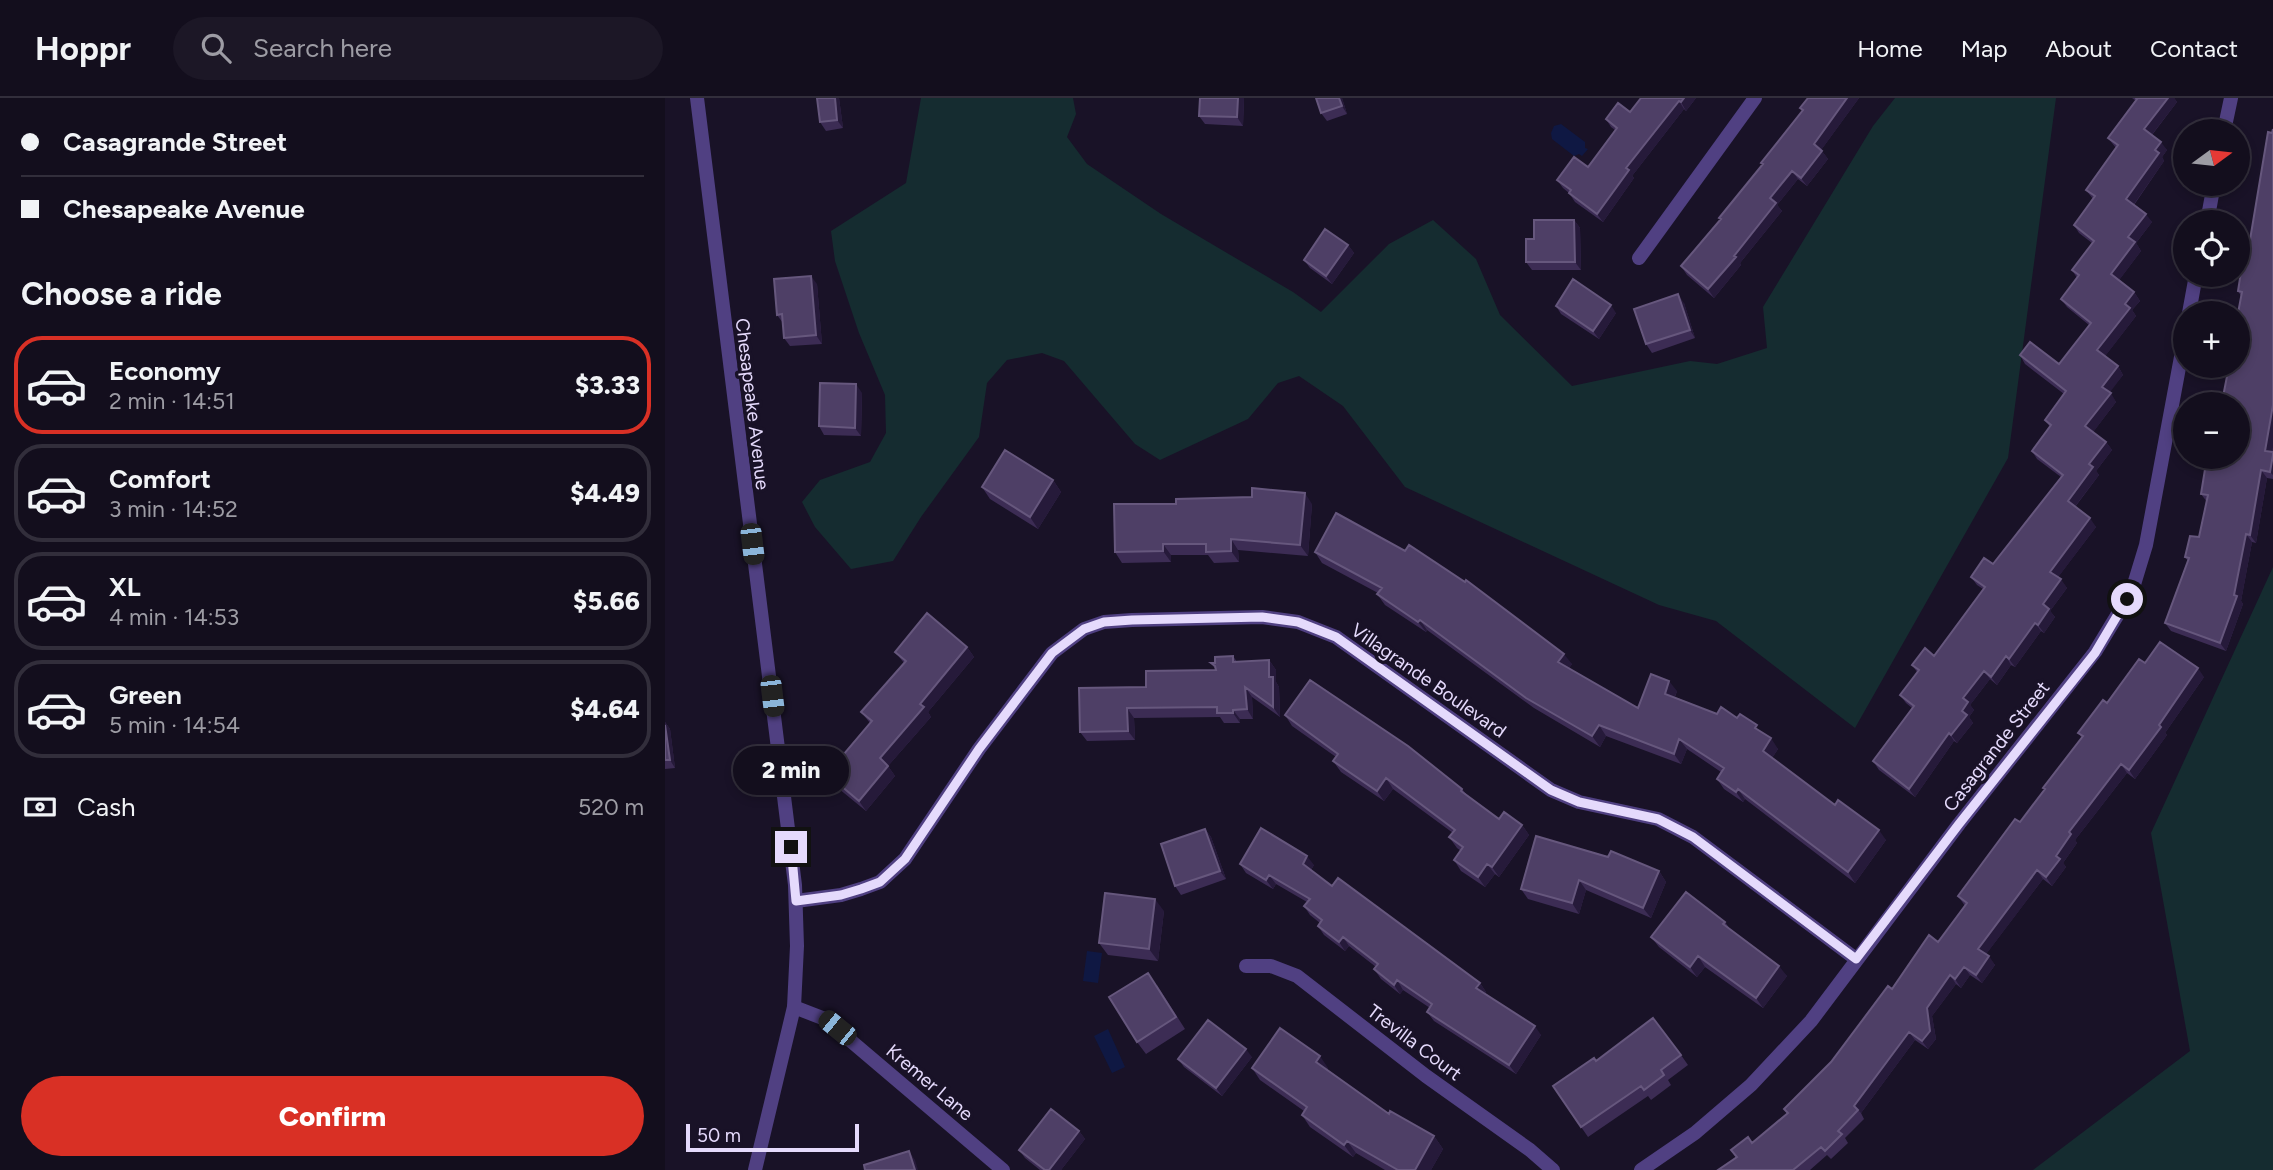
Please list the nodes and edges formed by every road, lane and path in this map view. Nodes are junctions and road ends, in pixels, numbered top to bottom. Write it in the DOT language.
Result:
graph roads {
  1 [pos="697,98"];
  2 [pos="1755,98"];
  3 [pos="2231,98"];
  4 [pos="2227,119"];
  5 [pos="1639,258"];
  6 [pos="2177,378"];
  7 [pos="796,901"];
  8 [pos="1856,959"];
  9 [pos="1246,966"];
  10 [pos="794,1007"];
  11 [pos="755,1170"];
  12 [pos="1003,1170"];
  13 [pos="1553,1170"];
  14 [pos="1641,1170"];
  1 -- 7 [label="street, Chesapeake Avenue"];
  2 -- 5 [label="street"];
  3 -- 4 [label="street"];
  6 -- 8 [label="street, Casagrande Street"];
  7 -- 8 [label="street, Villagrande Boulevard"];
  7 -- 10 [label="street, Chesapeake Avenue"];
  8 -- 14 [label="street, Casagrande Street"];
  9 -- 13 [label="street, Trevilla Court"];
  10 -- 11 [label="street, Chesapeake Avenue"];
  10 -- 12 [label="street, Kremer Lane"];
}
